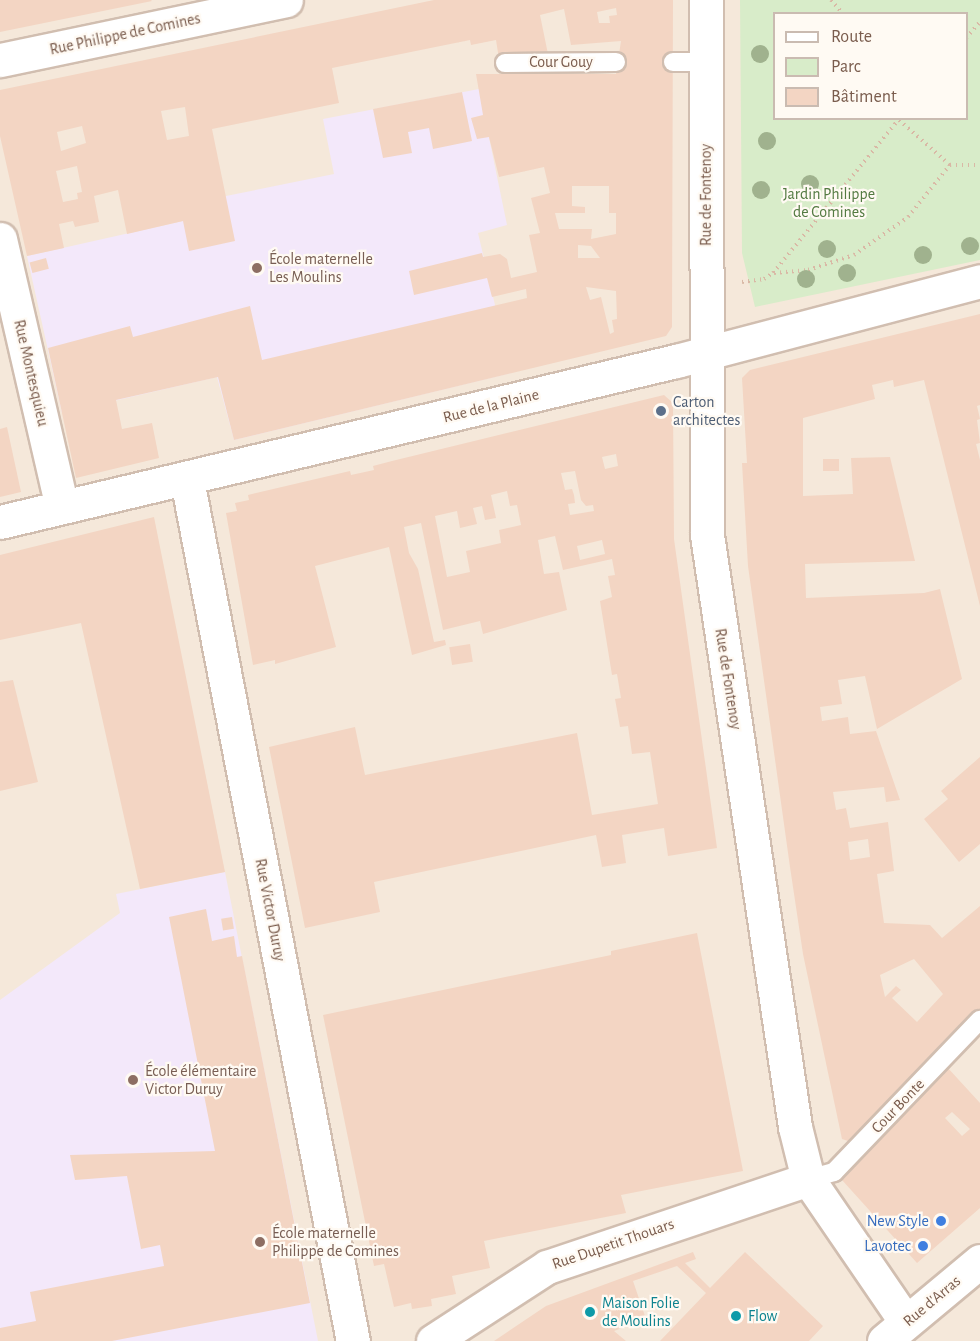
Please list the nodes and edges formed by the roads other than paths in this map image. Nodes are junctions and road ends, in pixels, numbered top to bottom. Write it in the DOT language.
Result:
graph roads {
  1 [pos="286,0"];
  2 [pos="706,0"];
  3 [pos="0,60"];
  4 [pos="616,62"];
  5 [pos="673,62"];
  6 [pos="706,62"];
  7 [pos="505,63"];
  8 [pos="0,239"];
  9 [pos="980,281"];
  10 [pos="7,303"];
  11 [pos="705,352"];
  12 [pos="187,480"];
  13 [pos="62,507"];
  14 [pos="0,522"];
  15 [pos="980,1020"];
  16 [pos="807,1179"];
  17 [pos="980,1261"];
  18 [pos="895,1332"];
  19 [pos="353,1341"];
  20 [pos="433,1341"];
  1 -- 3 [label="street, Rue Philippe de Comines"];
  2 -- 6 [label="street, Rue de Fontenoy"];
  4 -- 7 [label="lane, Cour Gouy"];
  5 -- 6 [label="lane"];
  6 -- 11 [label="street, Rue de Fontenoy"];
  8 -- 10 [label="street, Rue Montesquieu"];
  9 -- 11 [label="street, Rue de la Plaine"];
  10 -- 13 [label="street, Rue Montesquieu"];
  11 -- 12 [label="street, Rue de la Plaine"];
  11 -- 16 [label="street, Rue de Fontenoy"];
  12 -- 13 [label="street, Rue de la Plaine"];
  12 -- 19 [label="street, Rue Victor Duruy"];
  13 -- 14 [label="street, Rue de la Plaine"];
  15 -- 16 [label="lane, Cour Bonte"];
  16 -- 18 [label="street, Rue de Fontenoy"];
  16 -- 20 [label="street, Rue Dupetit Thouars"];
  17 -- 18 [label="street, Rue d'Arras"];
}
